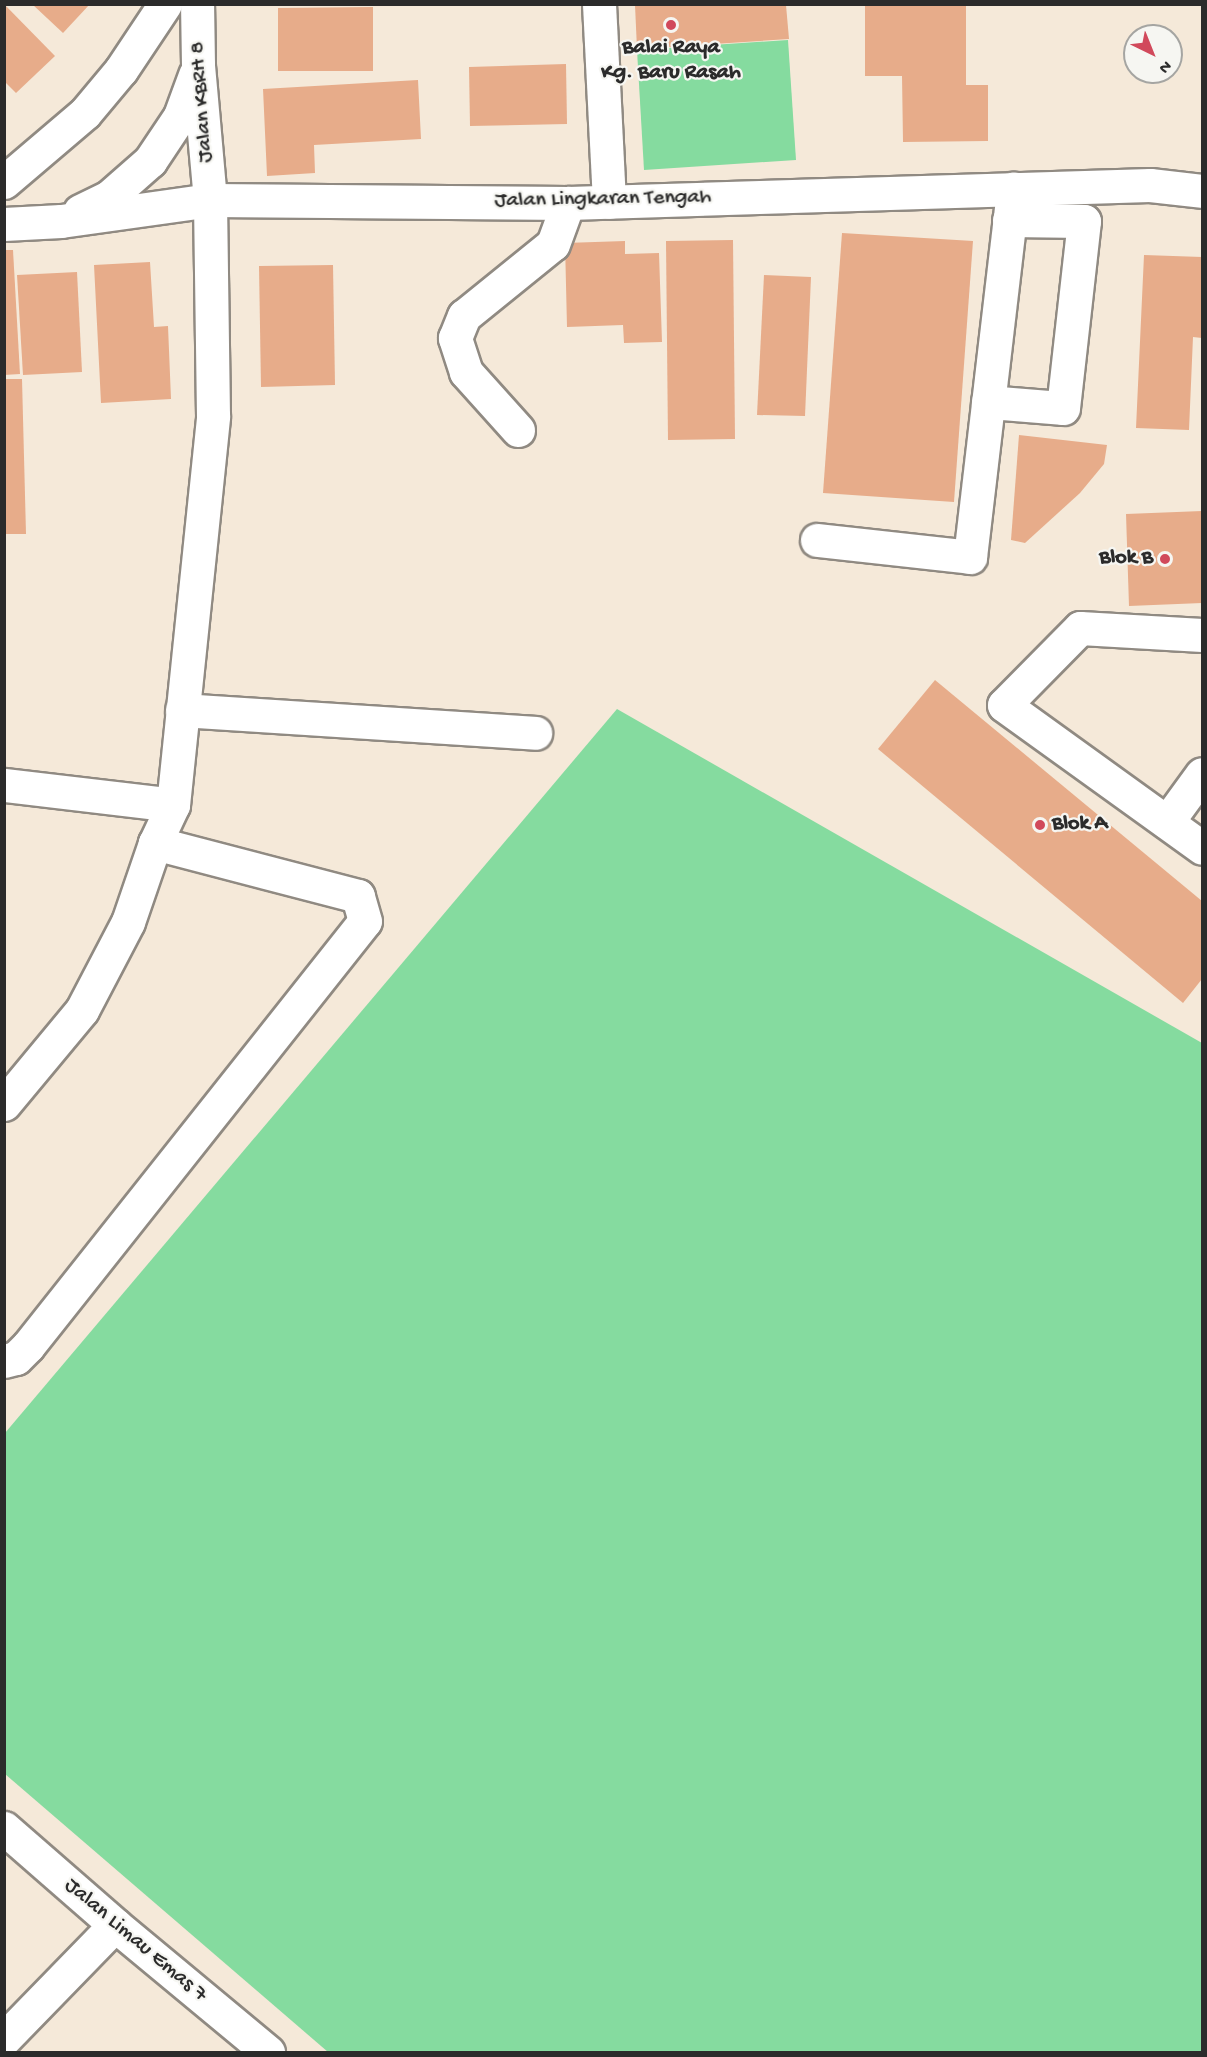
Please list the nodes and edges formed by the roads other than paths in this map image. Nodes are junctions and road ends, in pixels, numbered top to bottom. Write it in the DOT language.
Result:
graph roads {
  1 [pos="165,4"];
  2 [pos="197,4"];
  3 [pos="599,4"];
  4 [pos="198,64"];
  5 [pos="4,182"];
  6 [pos="1013,189"];
  7 [pos="1203,191"];
  8 [pos="210,200"];
  9 [pos="609,202"];
  10 [pos="568,203"];
  11 [pos="1009,220"];
  12 [pos="61,221"];
  13 [pos="4,224"];
  14 [pos="988,402"];
  15 [pos="518,430"];
  16 [pos="817,540"];
  17 [pos="1203,635"];
  18 [pos="182,710"];
  19 [pos="535,733"];
  20 [pos="1203,774"];
  21 [pos="4,785"];
  22 [pos="173,805"];
  23 [pos="1167,822"];
  24 [pos="155,843"];
  25 [pos="1203,848"];
  26 [pos="4,1104"];
  27 [pos="4,1360"];
  28 [pos="4,1828"];
  29 [pos="115,1925"];
  30 [pos="4,2039"];
  31 [pos="250,2047"];
  1 -- 5 [label="street"];
  2 -- 4 [label="street, Jalan KBRH 8"];
  3 -- 9 [label="street"];
  4 -- 8 [label="street, Jalan KBRH 8"];
  4 -- 12 [label="street"];
  6 -- 7 [label="street, Jalan Lingkaran Tengah"];
  6 -- 9 [label="street, Jalan Lingkaran Tengah"];
  6 -- 11 [label="street"];
  8 -- 10 [label="street, Jalan Lingkaran Tengah"];
  8 -- 12 [label="street, Jalan Lingkaran Tengah"];
  8 -- 18 [label="street, Jalan KBRH 8"];
  9 -- 10 [label="street, Jalan Lingkaran Tengah"];
  10 -- 15 [label="street"];
  11 -- 14 [label="street"];
  11 -- 14 [label="street"];
  12 -- 13 [label="street, Jalan Lingkaran Tengah"];
  14 -- 16 [label="street"];
  17 -- 23 [label="street"];
  18 -- 19 [label="street"];
  18 -- 22 [label="street, Jalan KBRH 8"];
  20 -- 23 [label="street"];
  21 -- 22 [label="street"];
  22 -- 24 [label="street, Jalan KBRH 8"];
  23 -- 25 [label="street"];
  24 -- 26 [label="street, Jalan KBRH 8"];
  24 -- 27 [label="street"];
  28 -- 29 [label="street, Jalan Limau Emas 7"];
  29 -- 30 [label="street"];
  29 -- 31 [label="street, Jalan Limau Emas 7"];
}
